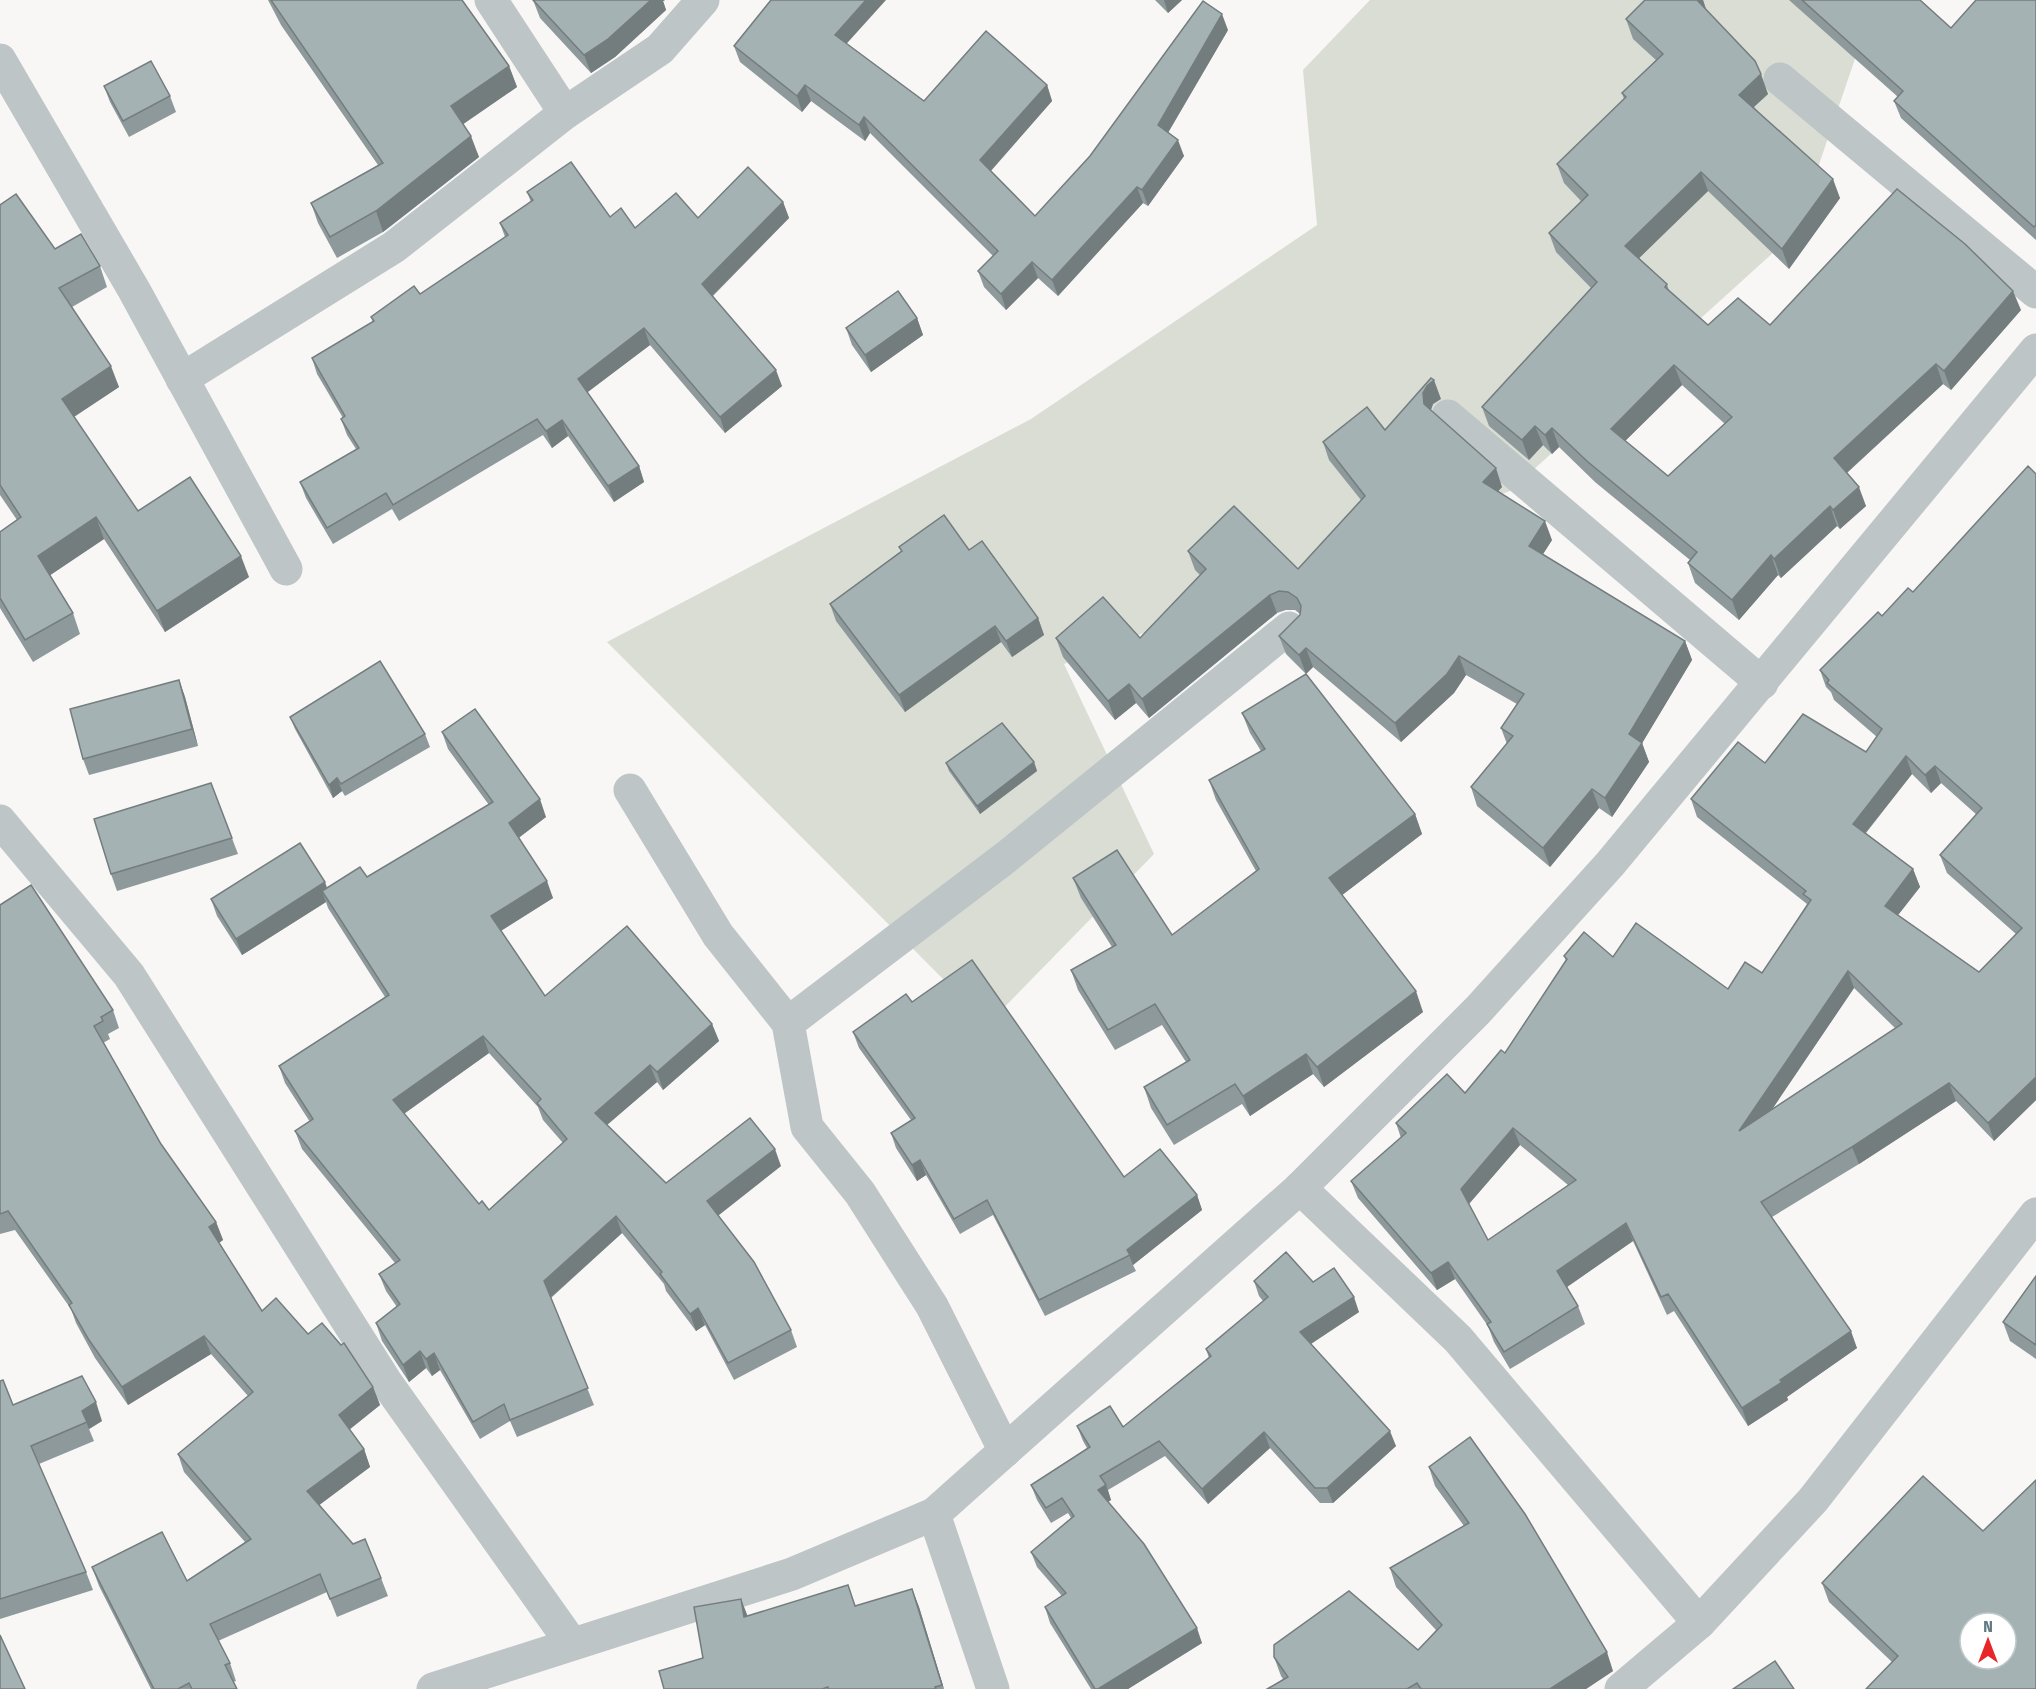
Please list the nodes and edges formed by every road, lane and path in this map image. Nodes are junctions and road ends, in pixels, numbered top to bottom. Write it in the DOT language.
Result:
graph roads {
  1 [pos="491,0"];
  2 [pos="704,0"];
  3 [pos="0,60"];
  4 [pos="1780,79"];
  5 [pos="565,113"];
  6 [pos="2036,292"];
  7 [pos="2033,360"];
  8 [pos="182,379"];
  9 [pos="1448,416"];
  10 [pos="286,568"];
  11 [pos="1289,628"];
  12 [pos="1762,683"];
  13 [pos="630,790"];
  14 [pos="0,821"];
  15 [pos="788,1023"];
  16 [pos="1300,1188"];
  17 [pos="2036,1214"];
  18 [pos="1005,1451"];
  19 [pos="934,1514"];
  20 [pos="1699,1623"];
  21 [pos="572,1644"];
  22 [pos="433,1689"];
  23 [pos="993,1689"];
  24 [pos="1621,1689"];
  1 -- 5 [label="street"];
  2 -- 5 [label="street"];
  3 -- 8 [label="street"];
  4 -- 6 [label="street"];
  5 -- 8 [label="street"];
  7 -- 12 [label="street"];
  8 -- 10 [label="street"];
  9 -- 12 [label="street"];
  11 -- 15 [label="street"];
  12 -- 16 [label="street"];
  13 -- 15 [label="street"];
  14 -- 21 [label="street"];
  15 -- 18 [label="street"];
  16 -- 18 [label="street"];
  16 -- 20 [label="street"];
  17 -- 20 [label="street"];
  18 -- 19 [label="street"];
  19 -- 21 [label="street"];
  19 -- 23 [label="street"];
  20 -- 24 [label="street"];
  21 -- 22 [label="street"];
}
